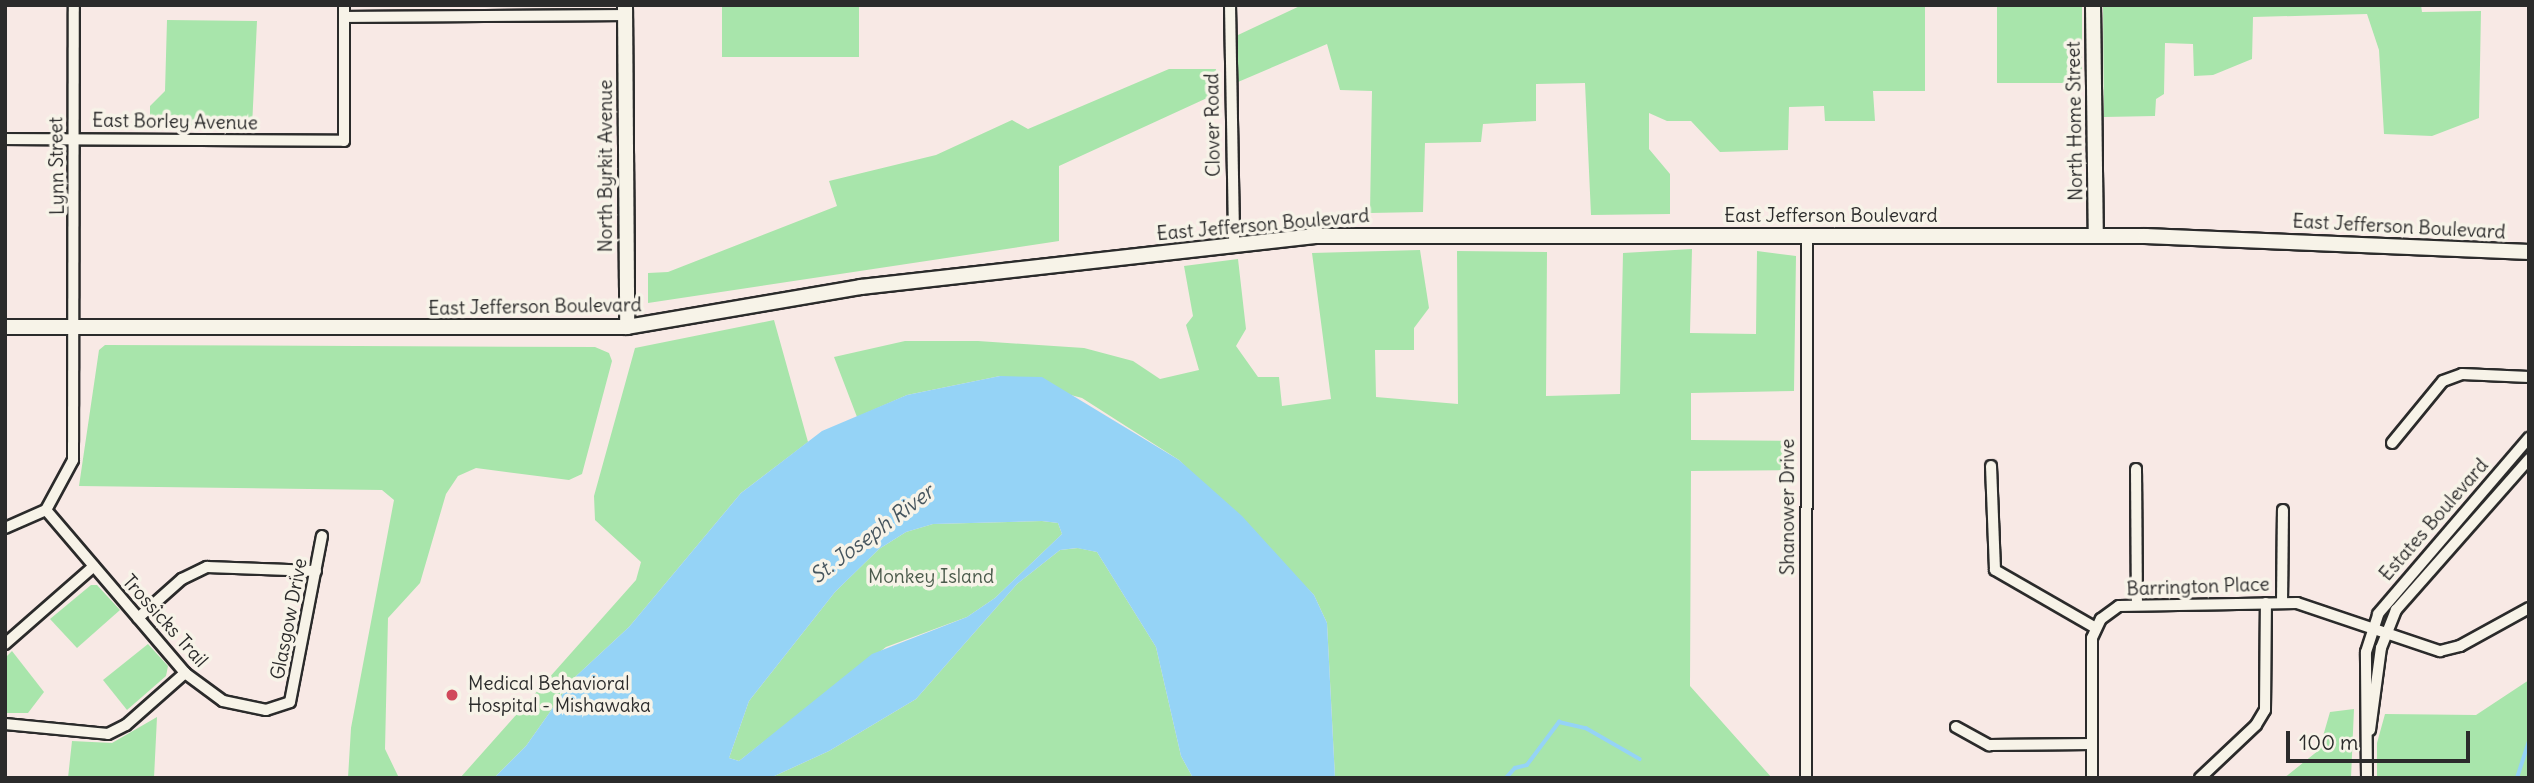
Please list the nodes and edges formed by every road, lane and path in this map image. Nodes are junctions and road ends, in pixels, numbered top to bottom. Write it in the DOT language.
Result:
graph roads {
  1 [pos="74,5"];
  2 [pos="1230,5"];
  3 [pos="2093,5"];
  4 [pos="625,10"];
  5 [pos="344,11"];
  6 [pos="75,138"];
  7 [pos="5,139"];
  8 [pos="1807,235"];
  9 [pos="2096,235"];
  10 [pos="1234,244"];
  11 [pos="2529,253"];
  12 [pos="5,327"];
  13 [pos="76,327"];
  14 [pos="627,327"];
  15 [pos="2529,377"];
  16 [pos="2529,438"];
  17 [pos="2392,443"];
  18 [pos="2529,459"];
  19 [pos="1991,466"];
  20 [pos="2136,468"];
  21 [pos="46,510"];
  22 [pos="2283,510"];
  23 [pos="5,528"];
  24 [pos="322,536"];
  25 [pos="94,566"];
  26 [pos="316,571"];
  27 [pos="2137,603"];
  28 [pos="2266,603"];
  29 [pos="2282,603"];
  30 [pos="2529,608"];
  31 [pos="138,618"];
  32 [pos="2095,628"];
  33 [pos="2372,629"];
  34 [pos="2385,634"];
  35 [pos="5,644"];
  36 [pos="185,673"];
  37 [pos="285,708"];
  38 [pos="5,724"];
  39 [pos="1956,727"];
  40 [pos="2368,739"];
  41 [pos="2092,744"];
  42 [pos="1806,778"];
  43 [pos="2092,778"];
  44 [pos="2200,778"];
  45 [pos="2367,778"];
  1 -- 6 [label="street, Lynn Street"];
  2 -- 10 [label="street, Clover Road"];
  3 -- 9 [label="street, North Home Street"];
  4 -- 5 [label="street"];
  4 -- 14 [label="street, North Byrkit Avenue"];
  5 -- 6 [label="street, East Borley Avenue"];
  6 -- 7 [label="street, East Borley Avenue"];
  6 -- 13 [label="street, Lynn Street"];
  8 -- 9 [label="street, East Jefferson Boulevard"];
  8 -- 10 [label="street, East Jefferson Boulevard"];
  8 -- 42 [label="street, Shanower Drive"];
  9 -- 11 [label="street, East Jefferson Boulevard"];
  10 -- 14 [label="street, East Jefferson Boulevard"];
  12 -- 13 [label="street, East Jefferson Boulevard"];
  13 -- 14 [label="street, East Jefferson Boulevard"];
  13 -- 21 [label="street, Lynn Street"];
  15 -- 17 [label="street"];
  16 -- 33 [label="street, Estates Boulevard"];
  18 -- 34 [label="street, Estates Boulevard"];
  19 -- 32 [label="street"];
  20 -- 27 [label="street"];
  21 -- 23 [label="street"];
  21 -- 25 [label="street, Trossicks Trail"];
  22 -- 29 [label="street"];
  24 -- 26 [label="street, Glasgow Drive"];
  25 -- 31 [label="street, Trossicks Trail"];
  25 -- 35 [label="street"];
  26 -- 31 [label="street"];
  26 -- 37 [label="street, Glasgow Drive"];
  27 -- 28 [label="street, Barrington Place"];
  27 -- 32 [label="street, Barrington Place"];
  28 -- 29 [label="street, Barrington Place"];
  28 -- 44 [label="street"];
  29 -- 33 [label="street, Barrington Place"];
  30 -- 34 [label="street, Barrington Place"];
  31 -- 36 [label="street, Trossicks Trail"];
  32 -- 41 [label="street"];
  33 -- 34 [label="street, Barrington Place"];
  33 -- 40 [label="street"];
  34 -- 40 [label="street, Estates Boulevard"];
  36 -- 37 [label="street, Trossicks Trail"];
  36 -- 38 [label="street"];
  39 -- 41 [label="street"];
  40 -- 45 [label="street"];
  41 -- 43 [label="street"];
}
